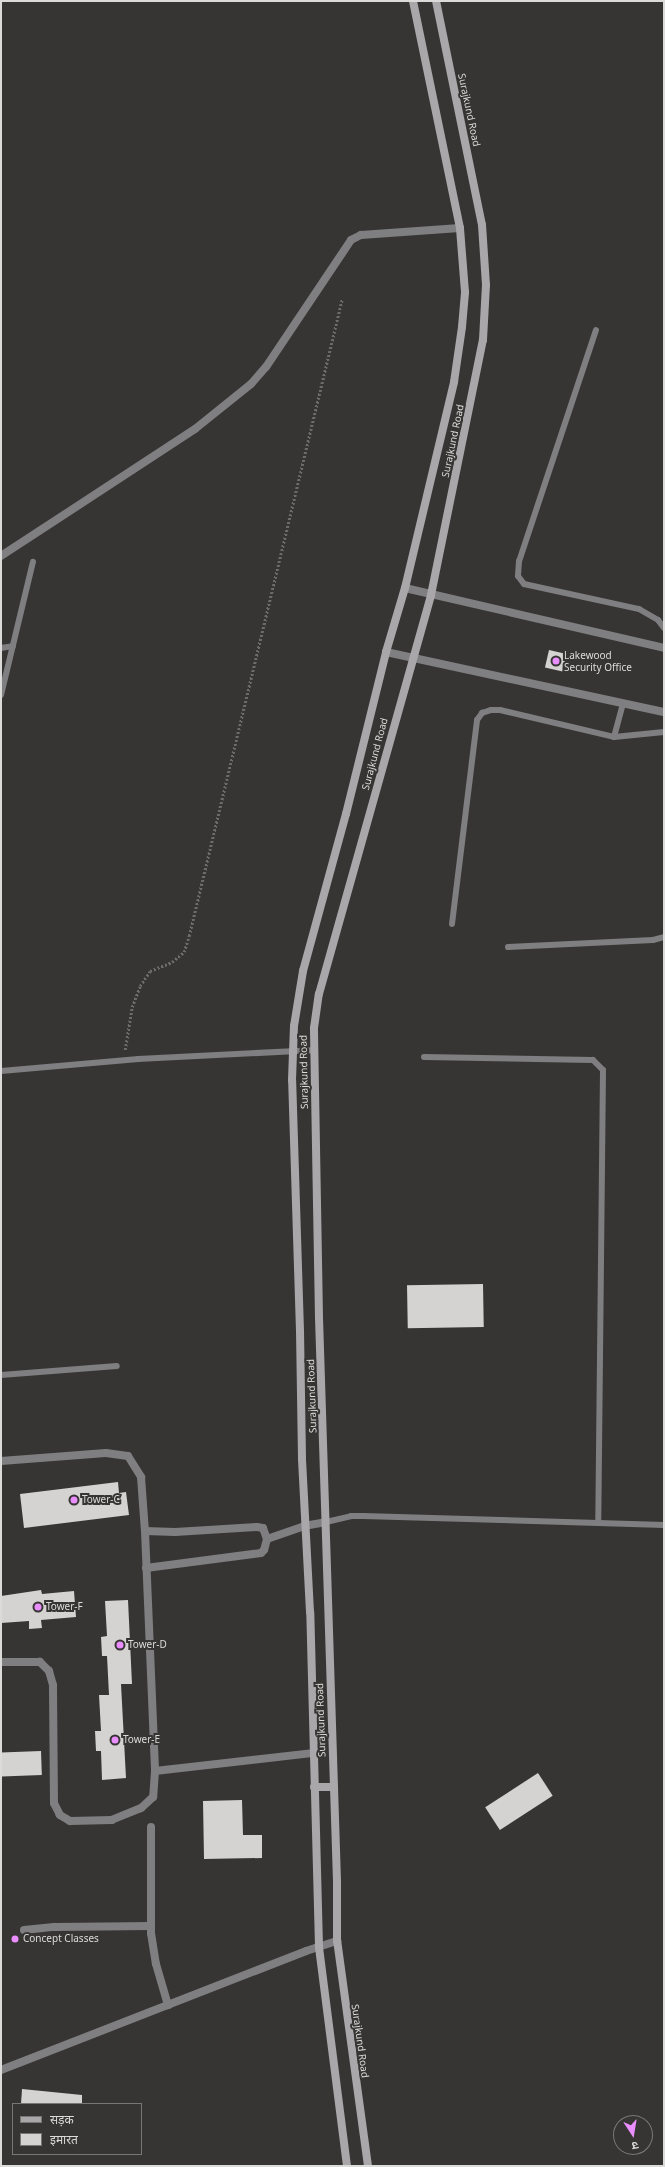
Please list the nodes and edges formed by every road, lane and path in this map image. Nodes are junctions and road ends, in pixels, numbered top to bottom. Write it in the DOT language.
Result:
graph roads {
  1 [pos="413,1"];
  2 [pos="436,1"];
  3 [pos="460,228"];
  4 [pos="342,299"];
  5 [pos="596,330"];
  6 [pos="1,556"];
  7 [pos="33,562"];
  8 [pos="405,588"];
  9 [pos="430,595"];
  10 [pos="664,628"];
  11 [pos="13,646"];
  12 [pos="1,648"];
  13 [pos="664,648"];
  14 [pos="386,652"];
  15 [pos="412,657"];
  16 [pos="1,695"];
  17 [pos="623,703"];
  18 [pos="664,712"];
  19 [pos="664,732"];
  20 [pos="614,737"];
  21 [pos="452,924"];
  22 [pos="664,937"];
  23 [pos="508,947"];
  24 [pos="313,1050"];
  25 [pos="292,1052"];
  26 [pos="424,1056"];
  27 [pos="124,1060"];
  28 [pos="1,1071"];
  29 [pos="117,1366"];
  30 [pos="1,1375"];
  31 [pos="1,1461"];
  32 [pos="326,1522"];
  33 [pos="598,1523"];
  34 [pos="664,1525"];
  35 [pos="304,1526"];
  36 [pos="145,1531"];
  37 [pos="266,1539"];
  38 [pos="146,1568"];
  39 [pos="1,1662"];
  40 [pos="312,1754"];
  41 [pos="155,1771"];
  42 [pos="314,1787"];
  43 [pos="334,1787"];
  44 [pos="151,1827"];
  45 [pos="151,1926"];
  46 [pos="24,1930"];
  47 [pos="337,1941"];
  48 [pos="319,1946"];
  49 [pos="168,2005"];
  50 [pos="1,2070"];
  51 [pos="347,2166"];
  52 [pos="368,2166"];
  1 -- 3 [label="main road, Surajkund Road"];
  2 -- 9 [label="main road, Surajkund Road"];
  3 -- 6 [label="street"];
  3 -- 8 [label="main road, Surajkund Road"];
  4 -- 27 [label="path"];
  5 -- 10 [label="lane"];
  7 -- 11 [label="lane"];
  8 -- 9 [label="street"];
  8 -- 14 [label="main road, Surajkund Road"];
  9 -- 13 [label="street"];
  9 -- 15 [label="main road, Surajkund Road"];
  11 -- 12 [label="lane"];
  11 -- 16 [label="lane"];
  14 -- 15 [label="street"];
  14 -- 25 [label="main road, Surajkund Road"];
  15 -- 17 [label="street"];
  15 -- 24 [label="main road, Surajkund Road"];
  17 -- 18 [label="street"];
  17 -- 20 [label="lane"];
  19 -- 20 [label="lane"];
  20 -- 21 [label="lane"];
  22 -- 23 [label="lane"];
  24 -- 25 [label="lane"];
  24 -- 32 [label="main road, Surajkund Road"];
  25 -- 27 [label="lane"];
  25 -- 35 [label="main road, Surajkund Road"];
  26 -- 33 [label="lane"];
  27 -- 28 [label="lane"];
  29 -- 30 [label="lane"];
  31 -- 36 [label="street"];
  32 -- 33 [label="lane"];
  32 -- 35 [label="street"];
  32 -- 43 [label="main road, Surajkund Road"];
  33 -- 34 [label="lane"];
  35 -- 37 [label="street"];
  35 -- 40 [label="main road, Surajkund Road"];
  36 -- 37 [label="street"];
  36 -- 38 [label="street"];
  37 -- 38 [label="street"];
  38 -- 41 [label="street"];
  39 -- 41 [label="street"];
  40 -- 41 [label="street"];
  40 -- 42 [label="main road, Surajkund Road"];
  42 -- 43 [label="main road"];
  42 -- 48 [label="main road, Surajkund Road"];
  43 -- 47 [label="main road, Surajkund Road"];
  44 -- 45 [label="street"];
  45 -- 46 [label="street"];
  45 -- 49 [label="street"];
  47 -- 48 [label="street"];
  47 -- 52 [label="main road, Surajkund Road"];
  48 -- 49 [label="street"];
  48 -- 51 [label="main road, Surajkund Road"];
  49 -- 50 [label="street"];
}
